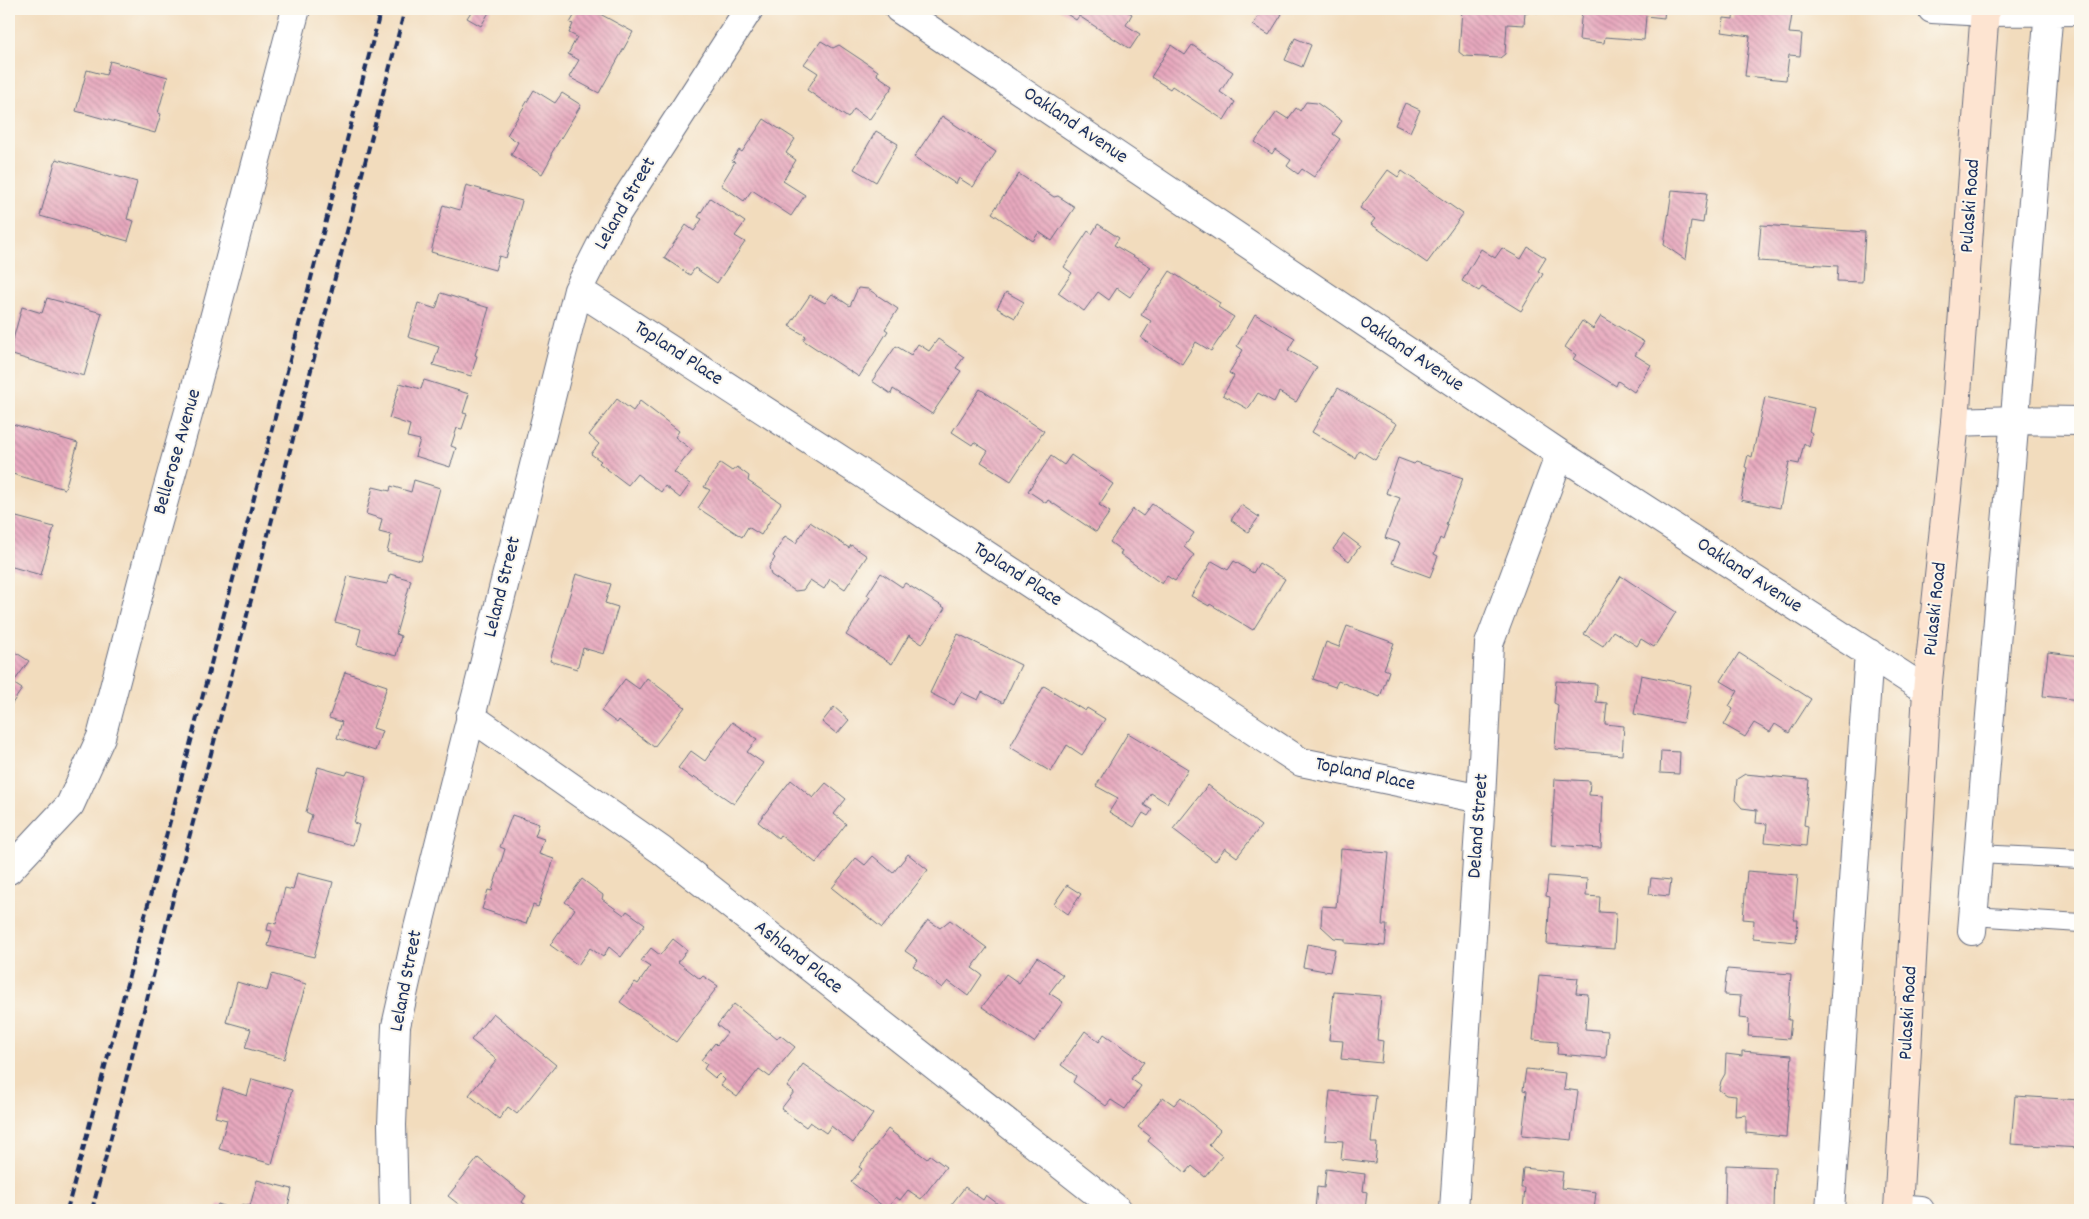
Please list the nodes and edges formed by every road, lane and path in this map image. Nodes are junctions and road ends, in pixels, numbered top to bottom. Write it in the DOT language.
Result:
graph roads {
  1 [pos="296,9"];
  2 [pos="749,9"];
  3 [pos="899,9"];
  4 [pos="1932,9"];
  5 [pos="1985,10"];
  6 [pos="2049,10"];
  7 [pos="2080,12"];
  8 [pos="578,290"];
  9 [pos="2016,420"];
  10 [pos="2080,421"];
  11 [pos="1955,422"];
  12 [pos="1560,454"];
  13 [pos="1869,653"];
  14 [pos="1927,691"];
  15 [pos="470,716"];
  16 [pos="1481,799"];
  17 [pos="1977,854"];
  18 [pos="2080,859"];
  19 [pos="9,870"];
  20 [pos="1972,923"];
  21 [pos="2080,923"];
  22 [pos="394,1210"];
  23 [pos="1118,1210"];
  24 [pos="1454,1210"];
  25 [pos="1830,1210"];
  26 [pos="1906,1210"];
  1 -- 19 [label="street, Bellerose Avenue"];
  2 -- 8 [label="street, Leland Street"];
  3 -- 12 [label="street, Oakland Avenue"];
  4 -- 5 [label="street"];
  5 -- 6 [label="street"];
  5 -- 11 [label="main road, Pulaski Road"];
  6 -- 7 [label="street"];
  6 -- 9 [label="street"];
  8 -- 15 [label="street, Leland Street"];
  8 -- 16 [label="street, Topland Place"];
  9 -- 10 [label="street"];
  9 -- 11 [label="street"];
  9 -- 17 [label="street"];
  11 -- 14 [label="main road, Pulaski Road"];
  12 -- 13 [label="street, Oakland Avenue"];
  12 -- 16 [label="street, Deland Street"];
  13 -- 14 [label="street, Oakland Avenue"];
  13 -- 25 [label="street"];
  14 -- 26 [label="main road, Pulaski Road"];
  15 -- 22 [label="street, Leland Street"];
  15 -- 23 [label="street, Ashland Place"];
  16 -- 24 [label="street, Deland Street"];
  17 -- 18 [label="lane"];
  17 -- 20 [label="street"];
  20 -- 21 [label="lane"];
}
